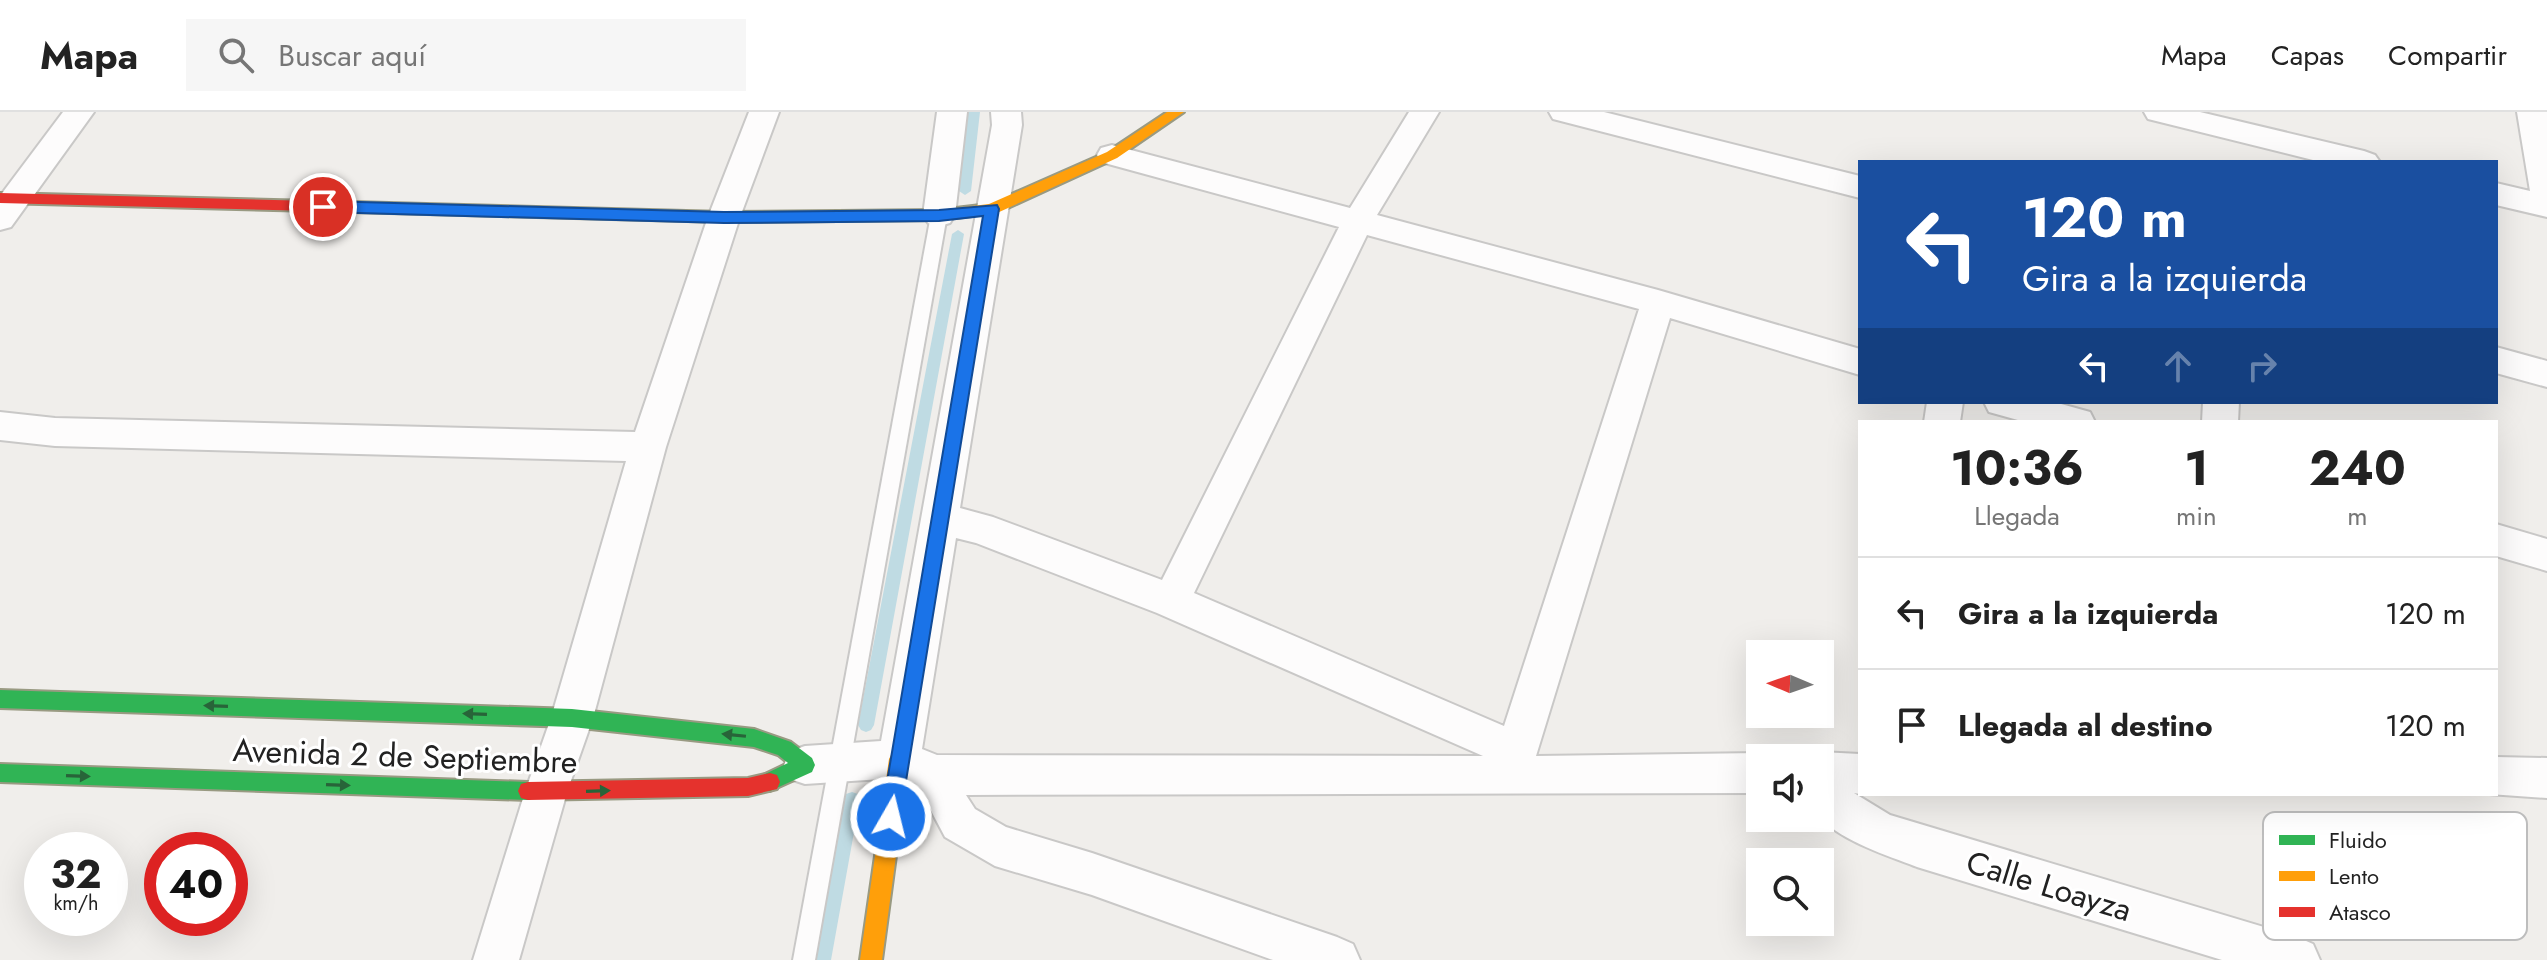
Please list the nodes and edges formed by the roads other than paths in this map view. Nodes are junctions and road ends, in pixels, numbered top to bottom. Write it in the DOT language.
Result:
graph roads {
  1 [pos="79,112"];
  2 [pos="764,112"];
  3 [pos="952,112"];
  4 [pos="1006,112"];
  5 [pos="1177,112"];
  6 [pos="1424,112"];
  7 [pos="1564,112"];
  8 [pos="2159,112"];
  9 [pos="2532,112"];
  10 [pos="1112,155"];
  11 [pos="2356,160"];
  12 [pos="1858,186"];
  13 [pos="2498,194"];
  14 [pos="2547,196"];
  15 [pos="5,205"];
  16 [pos="2547,206"];
  17 [pos="992,209"];
  18 [pos="939,215"];
  19 [pos="724,217"];
  20 [pos="1359,219"];
  21 [pos="1658,302"];
  22 [pos="1858,361"];
  23 [pos="2498,361"];
  24 [pos="2547,374"];
  25 [pos="2010,404"];
  26 [pos="2070,420"];
  27 [pos="0,426"];
  28 [pos="648,447"];
  29 [pos="939,519"];
  30 [pos="2498,541"];
  31 [pos="2547,555"];
  32 [pos="1171,601"];
  33 [pos="0,699"];
  34 [pos="572,718"];
  35 [pos="822,764"];
  36 [pos="1513,764"];
  37 [pos="917,767"];
  38 [pos="1746,772"];
  39 [pos="0,773"];
  40 [pos="1834,773"];
  41 [pos="1858,774"];
  42 [pos="2498,777"];
  43 [pos="2547,778"];
  44 [pos="546,792"];
  45 [pos="1834,805"];
  46 [pos="496,960"];
  47 [pos="804,960"];
  48 [pos="871,960"];
  49 [pos="1337,960"];
  50 [pos="2297,960"];
  1 -- 15 [label="street"];
  2 -- 19 [label="street"];
  3 -- 18 [label="street"];
  4 -- 17 [label="street"];
  5 -- 10 [label="street"];
  6 -- 20 [label="street"];
  7 -- 12 [label="street"];
  8 -- 11 [label="street"];
  9 -- 14 [label="street"];
  10 -- 17 [label="street"];
  10 -- 20 [label="street"];
  13 -- 16 [label="street"];
  15 -- 19 [label="street"];
  17 -- 18 [label="street"];
  17 -- 29 [label="street"];
  18 -- 19 [label="street"];
  18 -- 35 [label="lane"];
  19 -- 28 [label="street"];
  20 -- 21 [label="street"];
  20 -- 32 [label="street"];
  21 -- 22 [label="street"];
  21 -- 36 [label="street"];
  23 -- 24 [label="street"];
  25 -- 26 [label="street"];
  27 -- 28 [label="street"];
  28 -- 34 [label="street"];
  29 -- 32 [label="street"];
  29 -- 37 [label="street"];
  30 -- 31 [label="street"];
  32 -- 36 [label="street"];
  34 -- 33 [label="street, one-way"];
  35 -- 34 [label="street, one-way"];
  34 -- 44 [label="street"];
  35 -- 37 [label="street"];
  44 -- 35 [label="street, Avenida 2 de Septiembre, one-way"];
  35 -- 47 [label="lane"];
  36 -- 37 [label="street"];
  36 -- 38 [label="street"];
  37 -- 48 [label="street"];
  37 -- 49 [label="street"];
  39 -- 44 [label="street, Avenida 2 de Septiembre, one-way"];
  40 -- 41 [label="street"];
  42 -- 43 [label="street"];
  44 -- 46 [label="street"];
  45 -- 50 [label="street, Calle Loayza"];
}
